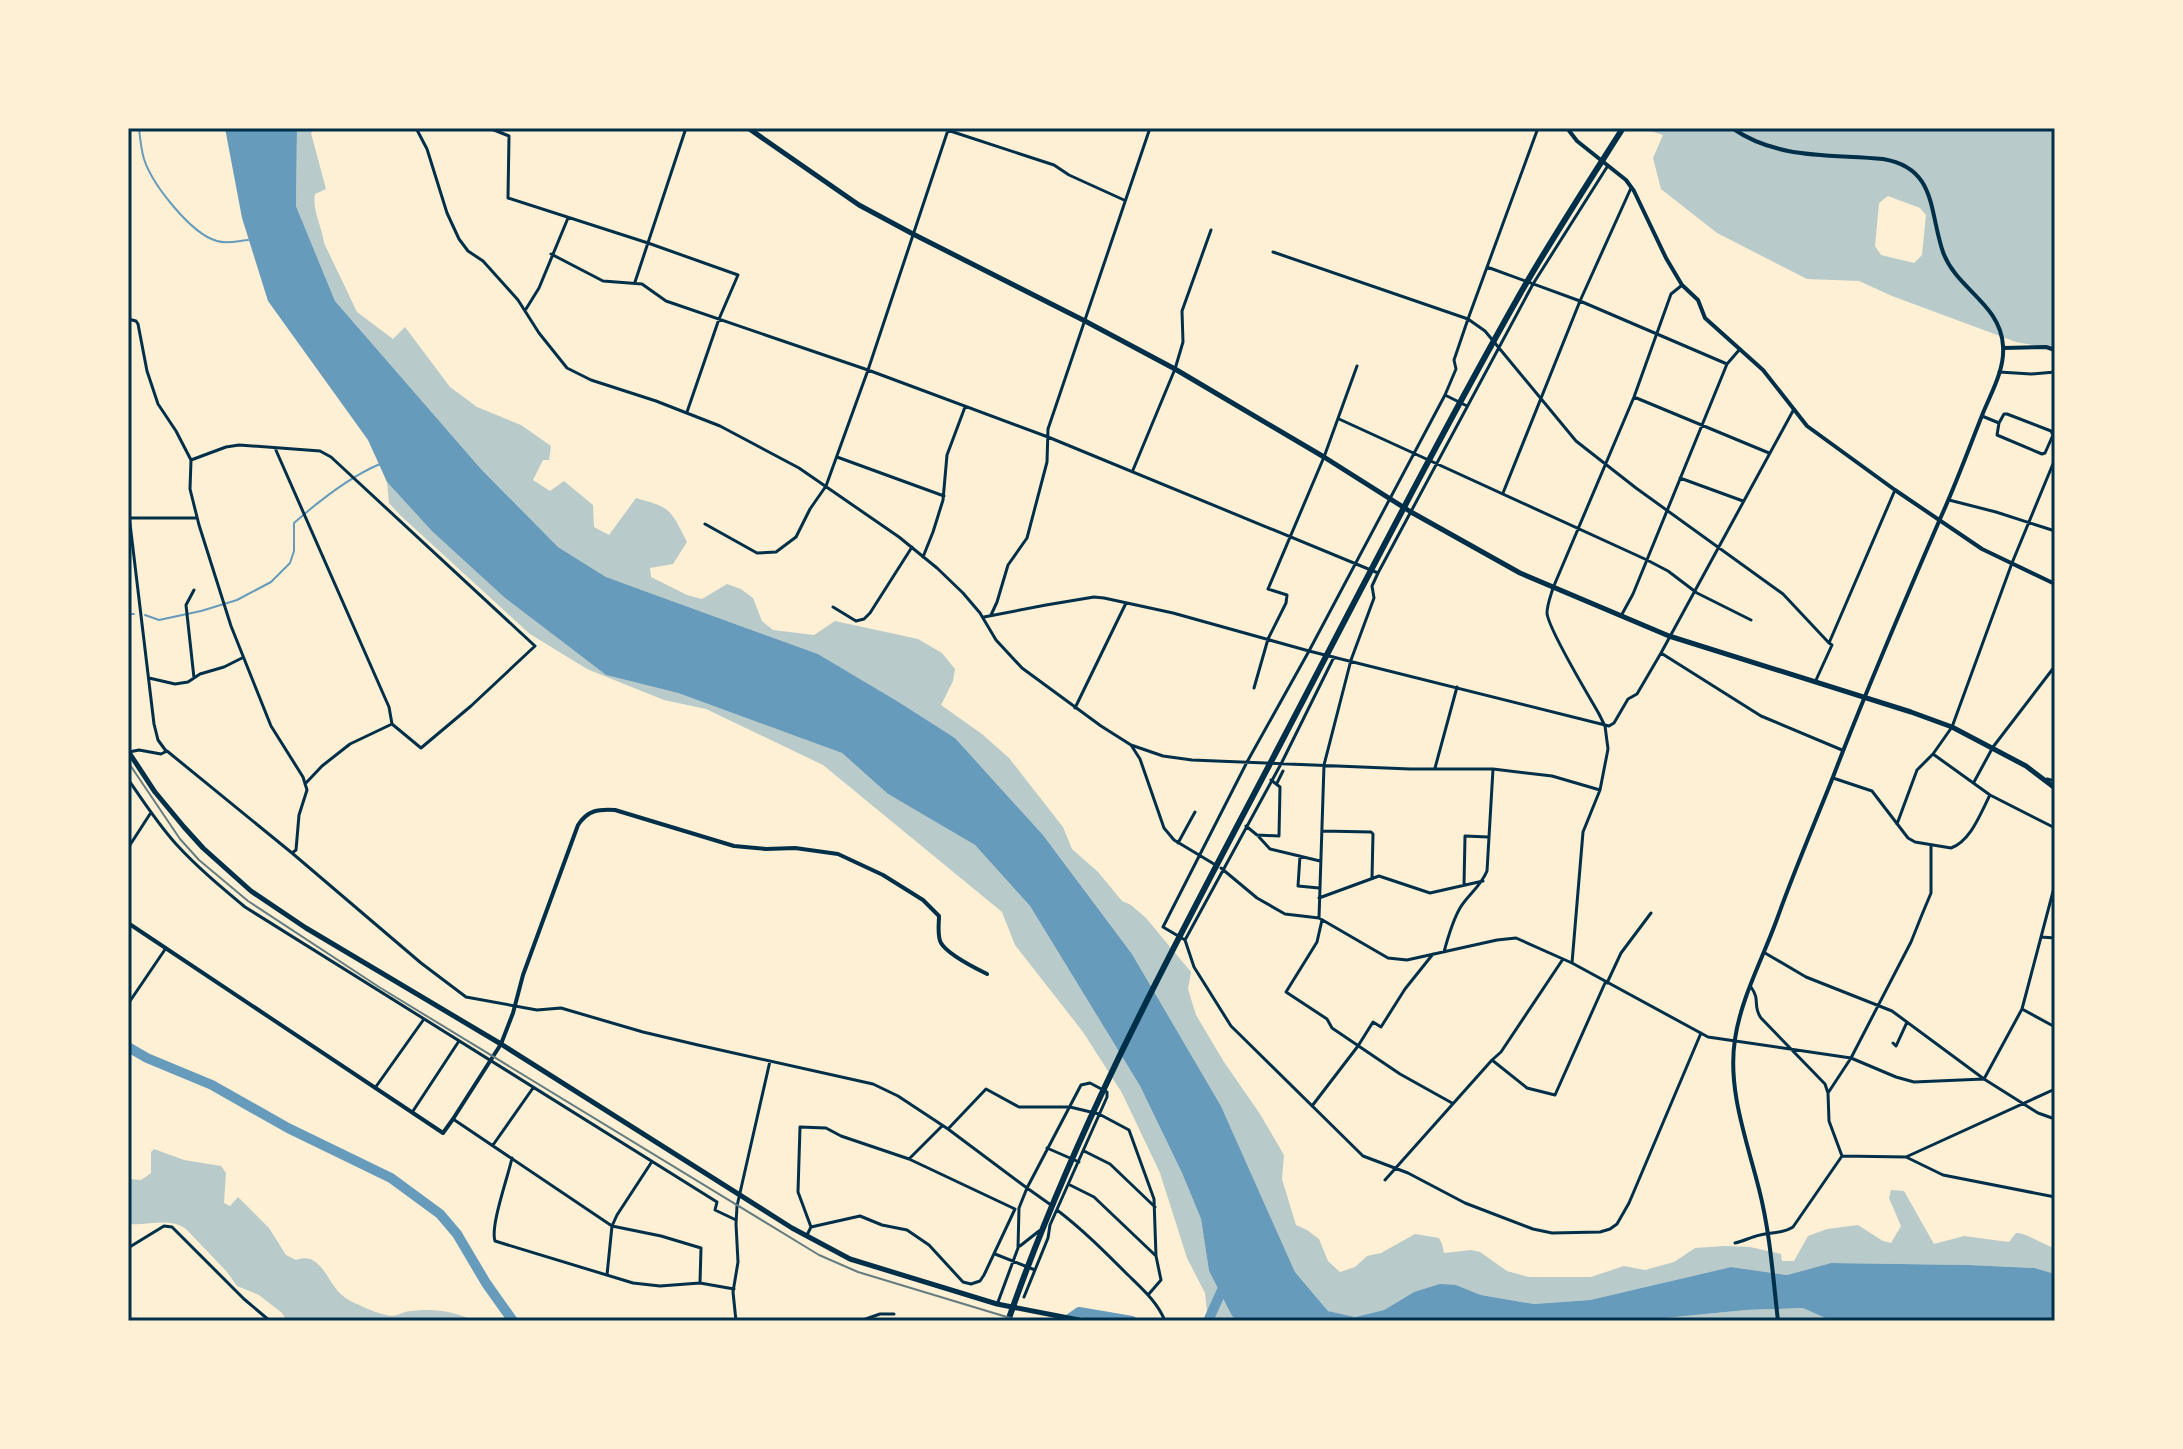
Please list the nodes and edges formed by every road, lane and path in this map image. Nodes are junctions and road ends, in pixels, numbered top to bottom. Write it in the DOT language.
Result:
graph roads {
  1 [pos="416,128"];
  2 [pos="489,128"];
  3 [pos="686,128"];
  4 [pos="748,128"];
  5 [pos="941,128"];
  6 [pos="1150,128"];
  7 [pos="1538,128"];
  8 [pos="1567,128"];
  9 [pos="1623,128"];
  10 [pos="1732,128"];
  11 [pos="948,130"];
  12 [pos="1608,166"];
  13 [pos="1631,188"];
  14 [pos="1124,200"];
  15 [pos="568,218"];
  16 [pos="1211,230"];
  17 [pos="913,234"];
  18 [pos="648,243"];
  19 [pos="1273,252"];
  20 [pos="551,254"];
  21 [pos="1487,267"];
  22 [pos="635,282"];
  23 [pos="1533,284"];
  24 [pos="1682,285"];
  25 [pos="1580,301"];
  26 [pos="526,310"];
  27 [pos="128,319"];
  28 [pos="719,319"];
  29 [pos="1468,319"];
  30 [pos="1085,321"];
  31 [pos="1657,333"];
  32 [pos="1500,348"];
  33 [pos="2004,348"];
  34 [pos="1740,349"];
  35 [pos="2055,350"];
  36 [pos="1727,364"];
  37 [pos="1357,366"];
  38 [pos="1175,369"];
  39 [pos="868,370"];
  40 [pos="1999,372"];
  41 [pos="2055,372"];
  42 [pos="1445,395"];
  43 [pos="1634,397"];
  44 [pos="1540,399"];
  45 [pos="965,406"];
  46 [pos="1468,406"];
  47 [pos="1794,409"];
  48 [pos="686,413"];
  49 [pos="1982,416"];
  50 [pos="1339,419"];
  51 [pos="1999,423"];
  52 [pos="1703,425"];
  53 [pos="1048,437"];
  54 [pos="275,448"];
  55 [pos="1413,452"];
  56 [pos="1769,453"];
  57 [pos="837,457"];
  58 [pos="1324,457"];
  59 [pos="2055,459"];
  60 [pos="191,460"];
  61 [pos="1436,463"];
  62 [pos="1605,463"];
  63 [pos="1133,470"];
  64 [pos="1680,478"];
  65 [pos="826,486"];
  66 [pos="1895,490"];
  67 [pos="1503,493"];
  68 [pos="944,496"];
  69 [pos="1389,498"];
  70 [pos="1949,500"];
  71 [pos="1743,501"];
  72 [pos="128,507"];
  73 [pos="1667,510"];
  74 [pos="1411,512"];
  75 [pos="129,518"];
  76 [pos="198,518"];
  77 [pos="1940,519"];
  78 [pos="2029,522"];
  79 [pos="705,524"];
  80 [pos="1580,528"];
  81 [pos="2055,531"];
  82 [pos="1290,537"];
  83 [pos="1718,546"];
  84 [pos="912,547"];
  85 [pos="923,557"];
  86 [pos="1647,560"];
  87 [pos="1354,563"];
  88 [pos="2012,563"];
  89 [pos="1378,573"];
  90 [pos="2055,584"];
  91 [pos="1553,588"];
  92 [pos="194,590"];
  93 [pos="1694,590"];
  94 [pos="1126,603"];
  95 [pos="833,607"];
  96 [pos="991,615"];
  97 [pos="1621,616"];
  98 [pos="982,618"];
  99 [pos="1751,620"];
  100 [pos="1669,636"];
  101 [pos="1268,639"];
  102 [pos="1829,643"];
  103 [pos="1309,651"];
  104 [pos="1661,653"];
  105 [pos="243,657"];
  106 [pos="1334,657"];
  107 [pos="1351,660"];
  108 [pos="2055,666"];
  109 [pos="149,678"];
  110 [pos="194,678"];
  111 [pos="1815,682"];
  112 [pos="1457,687"];
  113 [pos="1254,688"];
  114 [pos="1864,697"];
  115 [pos="1075,708"];
  116 [pos="392,724"];
  117 [pos="1605,726"];
  118 [pos="1952,727"];
  119 [pos="1131,745"];
  120 [pos="1993,747"];
  121 [pos="1842,750"];
  122 [pos="167,751"];
  123 [pos="128,752"];
  124 [pos="1933,754"];
  125 [pos="1247,762"];
  126 [pos="1282,762"];
  127 [pos="1324,765"];
  128 [pos="1435,769"];
  129 [pos="1493,769"];
  130 [pos="1283,771"];
  131 [pos="1833,778"];
  132 [pos="128,779"];
  133 [pos="2043,779"];
  134 [pos="1271,780"];
  135 [pos="2055,781"];
  136 [pos="1974,782"];
  137 [pos="1277,783"];
  138 [pos="305,784"];
  139 [pos="2055,788"];
  140 [pos="1600,790"];
  141 [pos="1990,795"];
  142 [pos="1195,812"];
  143 [pos="151,813"];
  144 [pos="1897,824"];
  145 [pos="1246,826"];
  146 [pos="2055,828"];
  147 [pos="1322,831"];
  148 [pos="1257,835"];
  149 [pos="1490,837"];
  150 [pos="1178,843"];
  151 [pos="1931,845"];
  152 [pos="128,848"];
  153 [pos="292,853"];
  154 [pos="1199,855"];
  155 [pos="1300,856"];
  156 [pos="1320,861"];
  157 [pos="1222,869"];
  158 [pos="1372,878"];
  159 [pos="1483,881"];
  160 [pos="2055,884"];
  161 [pos="1464,885"];
  162 [pos="1319,888"];
  163 [pos="1319,898"];
  164 [pos="1651,913"];
  165 [pos="1320,919"];
  166 [pos="128,923"];
  167 [pos="2041,937"];
  168 [pos="2055,938"];
  169 [pos="1185,940"];
  170 [pos="166,948"];
  171 [pos="1444,952"];
  172 [pos="1765,953"];
  173 [pos="1433,954"];
  174 [pos="1563,959"];
  175 [pos="1572,963"];
  176 [pos="987,974"];
  177 [pos="1606,982"];
  178 [pos="1751,987"];
  179 [pos="128,1004"];
  180 [pos="1878,1005"];
  181 [pos="515,1007"];
  182 [pos="2022,1009"];
  183 [pos="424,1019"];
  184 [pos="1907,1022"];
  185 [pos="2055,1027"];
  186 [pos="1701,1033"];
  187 [pos="459,1041"];
  188 [pos="1734,1041"];
  189 [pos="1893,1043"];
  190 [pos="501,1044"];
  191 [pos="1358,1046"];
  192 [pos="1794,1051"];
  193 [pos="1851,1058"];
  194 [pos="1492,1060"];
  195 [pos="490,1061"];
  196 [pos="770,1061"];
  197 [pos="1984,1079"];
  198 [pos="375,1088"];
  199 [pos="533,1088"];
  200 [pos="2055,1089"];
  201 [pos="1828,1093"];
  202 [pos="1452,1103"];
  203 [pos="2023,1103"];
  204 [pos="1312,1106"];
  205 [pos="1070,1107"];
  206 [pos="412,1113"];
  207 [pos="1099,1114"];
  208 [pos="453,1119"];
  209 [pos="2055,1119"];
  210 [pos="942,1126"];
  211 [pos="948,1129"];
  212 [pos="493,1145"];
  213 [pos="1047,1148"];
  214 [pos="1084,1151"];
  215 [pos="1842,1156"];
  216 [pos="1906,1157"];
  217 [pos="512,1158"];
  218 [pos="909,1159"];
  219 [pos="651,1162"];
  220 [pos="1079,1162"];
  221 [pos="1393,1168"];
  222 [pos="1385,1180"];
  223 [pos="1068,1185"];
  224 [pos="1027,1188"];
  225 [pos="739,1195"];
  226 [pos="2055,1197"];
  227 [pos="1155,1207"];
  228 [pos="1017,1209"];
  229 [pos="1057,1210"];
  230 [pos="736,1220"];
  231 [pos="1050,1225"];
  232 [pos="612,1226"];
  233 [pos="811,1227"];
  234 [pos="807,1235"];
  235 [pos="1735,1243"];
  236 [pos="128,1248"];
  237 [pos="1018,1248"];
  238 [pos="995,1254"];
  239 [pos="1156,1256"];
  240 [pos="1013,1262"];
  241 [pos="1035,1270"];
  242 [pos="607,1275"];
  243 [pos="700,1283"];
  244 [pos="734,1289"];
  245 [pos="1023,1294"];
  246 [pos="1148,1295"];
  247 [pos="997,1304"];
  248 [pos="894,1314"];
  249 [pos="1078,1320"];
  250 [pos="1164,1320"];
  251 [pos="270,1321"];
  252 [pos="736,1321"];
  253 [pos="860,1321"];
  254 [pos="1008,1321"];
  255 [pos="1084,1321"];
  256 [pos="1778,1321"];
  1 -- 26 [label="street"];
  2 -- 15 [label="street"];
  3 -- 18 [label="street"];
  4 -- 17 [label="main road"];
  5 -- 11 [label="street"];
  6 -- 14 [label="street"];
  7 -- 21 [label="street"];
  8 -- 12 [label="street"];
  9 -- 254 [label="highway"];
  10 -- 33 [label="street"];
  11 -- 14 [label="street"];
  11 -- 17 [label="street"];
  12 -- 13 [label="street"];
  12 -- 23 [label="street"];
  13 -- 24 [label="street"];
  13 -- 25 [label="street"];
  14 -- 30 [label="street"];
  15 -- 18 [label="street"];
  15 -- 20 [label="street"];
  16 -- 38 [label="street"];
  17 -- 30 [label="main road"];
  17 -- 39 [label="street"];
  18 -- 22 [label="street"];
  18 -- 28 [label="street"];
  19 -- 29 [label="street"];
  20 -- 22 [label="street"];
  20 -- 26 [label="street"];
  21 -- 23 [label="street"];
  21 -- 29 [label="street"];
  22 -- 28 [label="street"];
  23 -- 25 [label="street"];
  23 -- 32 [label="street"];
  24 -- 31 [label="street"];
  24 -- 34 [label="street"];
  25 -- 31 [label="street"];
  25 -- 44 [label="street"];
  26 -- 48 [label="street"];
  27 -- 60 [label="street"];
  28 -- 39 [label="street"];
  28 -- 48 [label="street"];
  29 -- 32 [label="street"];
  29 -- 42 [label="street"];
  30 -- 38 [label="main road"];
  30 -- 53 [label="street"];
  31 -- 36 [label="street"];
  31 -- 43 [label="street"];
  32 -- 44 [label="street"];
  32 -- 46 [label="street"];
  33 -- 35 [label="street"];
  33 -- 40 [label="street"];
  34 -- 36 [label="street"];
  34 -- 47 [label="street"];
  36 -- 52 [label="street"];
  37 -- 50 [label="street"];
  38 -- 58 [label="main road"];
  38 -- 63 [label="street"];
  39 -- 45 [label="street"];
  39 -- 57 [label="street"];
  40 -- 41 [label="street"];
  40 -- 49 [label="street"];
  42 -- 46 [label="street"];
  42 -- 55 [label="street"];
  43 -- 52 [label="street"];
  43 -- 62 [label="street"];
  44 -- 62 [label="street"];
  44 -- 67 [label="street"];
  45 -- 53 [label="street"];
  45 -- 68 [label="street"];
  46 -- 61 [label="street"];
  47 -- 56 [label="street"];
  47 -- 66 [label="street"];
  48 -- 65 [label="street"];
  49 -- 51 [label="street"];
  49 -- 70 [label="street"];
  50 -- 55 [label="street"];
  50 -- 58 [label="street"];
  51 -- 51 [label="street"];
  52 -- 56 [label="street"];
  52 -- 64 [label="street"];
  53 -- 63 [label="street"];
  53 -- 96 [label="street"];
  54 -- 60 [label="street"];
  54 -- 116 [label="street"];
  54 -- 116 [label="street"];
  55 -- 61 [label="street"];
  55 -- 69 [label="street"];
  56 -- 71 [label="street"];
  57 -- 65 [label="street"];
  57 -- 68 [label="street"];
  58 -- 69 [label="main road"];
  58 -- 82 [label="street"];
  59 -- 78 [label="street"];
  60 -- 76 [label="street"];
  61 -- 67 [label="street"];
  61 -- 74 [label="street"];
  62 -- 73 [label="street"];
  62 -- 80 [label="street"];
  63 -- 82 [label="street"];
  64 -- 71 [label="street"];
  64 -- 73 [label="street"];
  65 -- 79 [label="street"];
  65 -- 84 [label="street"];
  66 -- 77 [label="street"];
  66 -- 102 [label="street"];
  67 -- 80 [label="street"];
  68 -- 85 [label="street"];
  69 -- 74 [label="main road"];
  69 -- 87 [label="street"];
  70 -- 77 [label="street"];
  70 -- 78 [label="street"];
  71 -- 83 [label="street"];
  72 -- 75 [label="street"];
  73 -- 83 [label="street"];
  73 -- 86 [label="street"];
  74 -- 89 [label="street"];
  74 -- 91 [label="main road"];
  75 -- 76 [label="street"];
  75 -- 109 [label="street"];
  76 -- 105 [label="street"];
  77 -- 88 [label="street"];
  77 -- 114 [label="street"];
  78 -- 81 [label="street"];
  78 -- 88 [label="street"];
  80 -- 86 [label="street"];
  80 -- 91 [label="street"];
  82 -- 87 [label="street"];
  82 -- 101 [label="street"];
  83 -- 93 [label="street"];
  83 -- 102 [label="street"];
  84 -- 85 [label="street"];
  84 -- 95 [label="street"];
  85 -- 98 [label="street"];
  86 -- 93 [label="street"];
  86 -- 97 [label="street"];
  87 -- 89 [label="street"];
  87 -- 103 [label="street"];
  88 -- 90 [label="street"];
  88 -- 118 [label="street"];
  89 -- 107 [label="street"];
  91 -- 97 [label="main road"];
  91 -- 117 [label="street"];
  92 -- 110 [label="street"];
  93 -- 99 [label="street"];
  93 -- 100 [label="street"];
  94 -- 96 [label="street"];
  94 -- 101 [label="street"];
  94 -- 115 [label="street"];
  96 -- 98 [label="street"];
  97 -- 100 [label="main road"];
  98 -- 115 [label="street"];
  100 -- 104 [label="street"];
  100 -- 111 [label="main road"];
  101 -- 103 [label="street"];
  101 -- 113 [label="street"];
  102 -- 111 [label="street"];
  103 -- 106 [label="street"];
  103 -- 125 [label="street"];
  104 -- 117 [label="street"];
  104 -- 121 [label="street"];
  105 -- 110 [label="street"];
  105 -- 138 [label="street"];
  106 -- 107 [label="street"];
  106 -- 126 [label="street"];
  107 -- 112 [label="street"];
  107 -- 127 [label="street"];
  108 -- 120 [label="street"];
  109 -- 110 [label="street"];
  109 -- 122 [label="street"];
  111 -- 114 [label="main road"];
  112 -- 117 [label="street"];
  112 -- 128 [label="street"];
  114 -- 118 [label="main road"];
  114 -- 121 [label="street"];
  115 -- 119 [label="street"];
  116 -- 138 [label="street"];
  117 -- 140 [label="street"];
  118 -- 120 [label="main road"];
  118 -- 124 [label="street"];
  119 -- 125 [label="street"];
  119 -- 150 [label="street"];
  120 -- 133 [label="main road"];
  120 -- 136 [label="street"];
  121 -- 131 [label="street"];
  122 -- 123 [label="street"];
  122 -- 153 [label="street"];
  123 -- 190 [label="main road"];
  124 -- 136 [label="street"];
  124 -- 144 [label="street"];
  125 -- 126 [label="street"];
  125 -- 154 [label="street"];
  126 -- 127 [label="street"];
  126 -- 134 [label="street"];
  127 -- 128 [label="street"];
  127 -- 147 [label="street"];
  128 -- 129 [label="street"];
  129 -- 140 [label="street"];
  129 -- 149 [label="street"];
  130 -- 137 [label="street"];
  131 -- 144 [label="street"];
  131 -- 172 [label="street"];
  132 -- 143 [label="street"];
  133 -- 135 [label="street"];
  133 -- 139 [label="main road"];
  134 -- 137 [label="street"];
  134 -- 145 [label="street"];
  136 -- 141 [label="street"];
  137 -- 148 [label="street"];
  138 -- 153 [label="street"];
  140 -- 175 [label="street"];
  141 -- 146 [label="street"];
  141 -- 151 [label="street"];
  142 -- 150 [label="street"];
  143 -- 152 [label="street"];
  143 -- 183 [label="street"];
  144 -- 151 [label="street"];
  145 -- 148 [label="street"];
  145 -- 157 [label="street"];
  147 -- 156 [label="street"];
  147 -- 158 [label="street"];
  148 -- 155 [label="street"];
  149 -- 159 [label="street"];
  149 -- 161 [label="street"];
  150 -- 154 [label="street"];
  151 -- 180 [label="street"];
  153 -- 181 [label="street"];
  154 -- 157 [label="street"];
  154 -- 169 [label="street"];
  155 -- 156 [label="street"];
  155 -- 162 [label="street"];
  156 -- 162 [label="street"];
  157 -- 165 [label="street"];
  157 -- 169 [label="street"];
  158 -- 161 [label="street"];
  158 -- 163 [label="street"];
  159 -- 161 [label="street"];
  159 -- 171 [label="street"];
  160 -- 167 [label="street"];
  162 -- 163 [label="street"];
  163 -- 165 [label="street"];
  164 -- 177 [label="street"];
  165 -- 173 [label="street"];
  165 -- 191 [label="street"];
  166 -- 170 [label="street"];
  167 -- 168 [label="street"];
  167 -- 182 [label="street"];
  169 -- 204 [label="street"];
  170 -- 179 [label="street"];
  170 -- 198 [label="street"];
  171 -- 173 [label="street"];
  171 -- 174 [label="street"];
  172 -- 178 [label="street"];
  172 -- 180 [label="street"];
  173 -- 191 [label="street"];
  174 -- 175 [label="street"];
  174 -- 194 [label="street"];
  175 -- 177 [label="street"];
  176 -- 181 [label="street"];
  177 -- 186 [label="street"];
  177 -- 194 [label="street"];
  178 -- 188 [label="street"];
  178 -- 192 [label="street"];
  180 -- 184 [label="street"];
  180 -- 193 [label="street"];
  181 -- 190 [label="street"];
  181 -- 196 [label="street"];
  182 -- 185 [label="street"];
  182 -- 197 [label="street"];
  183 -- 187 [label="street"];
  183 -- 198 [label="street"];
  184 -- 189 [label="street"];
  184 -- 197 [label="street"];
  186 -- 188 [label="street"];
  186 -- 221 [label="street"];
  187 -- 195 [label="street"];
  187 -- 206 [label="street"];
  188 -- 192 [label="street"];
  188 -- 256 [label="street"];
  190 -- 195 [label="street"];
  190 -- 225 [label="main road"];
  191 -- 202 [label="street"];
  191 -- 204 [label="street"];
  192 -- 193 [label="street"];
  192 -- 201 [label="street"];
  193 -- 197 [label="street"];
  193 -- 201 [label="street"];
  194 -- 202 [label="street"];
  195 -- 199 [label="street"];
  195 -- 208 [label="street"];
  196 -- 210 [label="street"];
  196 -- 225 [label="street"];
  197 -- 203 [label="street"];
  198 -- 206 [label="street"];
  199 -- 212 [label="street"];
  199 -- 219 [label="street"];
  200 -- 203 [label="street"];
  201 -- 215 [label="street"];
  202 -- 221 [label="street"];
  203 -- 209 [label="street"];
  203 -- 216 [label="street"];
  204 -- 221 [label="street"];
  205 -- 207 [label="street"];
  205 -- 207 [label="street"];
  205 -- 211 [label="street"];
  205 -- 213 [label="street"];
  206 -- 208 [label="street"];
  207 -- 214 [label="street"];
  207 -- 227 [label="street"];
  208 -- 212 [label="street"];
  210 -- 211 [label="street"];
  210 -- 218 [label="street"];
  211 -- 224 [label="street"];
  212 -- 217 [label="street"];
  213 -- 220 [label="street"];
  213 -- 224 [label="street"];
  214 -- 220 [label="street"];
  214 -- 227 [label="street"];
  215 -- 216 [label="street"];
  215 -- 235 [label="street"];
  216 -- 226 [label="street"];
  217 -- 232 [label="street"];
  217 -- 242 [label="street"];
  218 -- 228 [label="street"];
  218 -- 233 [label="street"];
  219 -- 230 [label="street"];
  219 -- 232 [label="street"];
  220 -- 223 [label="street"];
  221 -- 222 [label="street"];
  223 -- 229 [label="street"];
  223 -- 239 [label="street"];
  224 -- 228 [label="street"];
  224 -- 229 [label="street"];
  225 -- 230 [label="street"];
  225 -- 234 [label="main road"];
  227 -- 239 [label="street"];
  228 -- 237 [label="street"];
  228 -- 238 [label="street"];
  229 -- 231 [label="street"];
  229 -- 246 [label="street"];
  230 -- 244 [label="street"];
  231 -- 237 [label="street"];
  231 -- 241 [label="street"];
  232 -- 242 [label="street"];
  232 -- 243 [label="street"];
  233 -- 234 [label="street"];
  233 -- 238 [label="street"];
  234 -- 247 [label="main road"];
  236 -- 251 [label="street"];
  237 -- 240 [label="street"];
  238 -- 240 [label="street"];
  239 -- 246 [label="street"];
  240 -- 241 [label="street"];
  240 -- 247 [label="street"];
  241 -- 245 [label="street"];
  242 -- 243 [label="street"];
  243 -- 244 [label="street"];
  244 -- 252 [label="street"];
  246 -- 250 [label="street"];
  247 -- 249 [label="main road"];
  248 -- 253 [label="street"];
  249 -- 255 [label="main road"];
}
